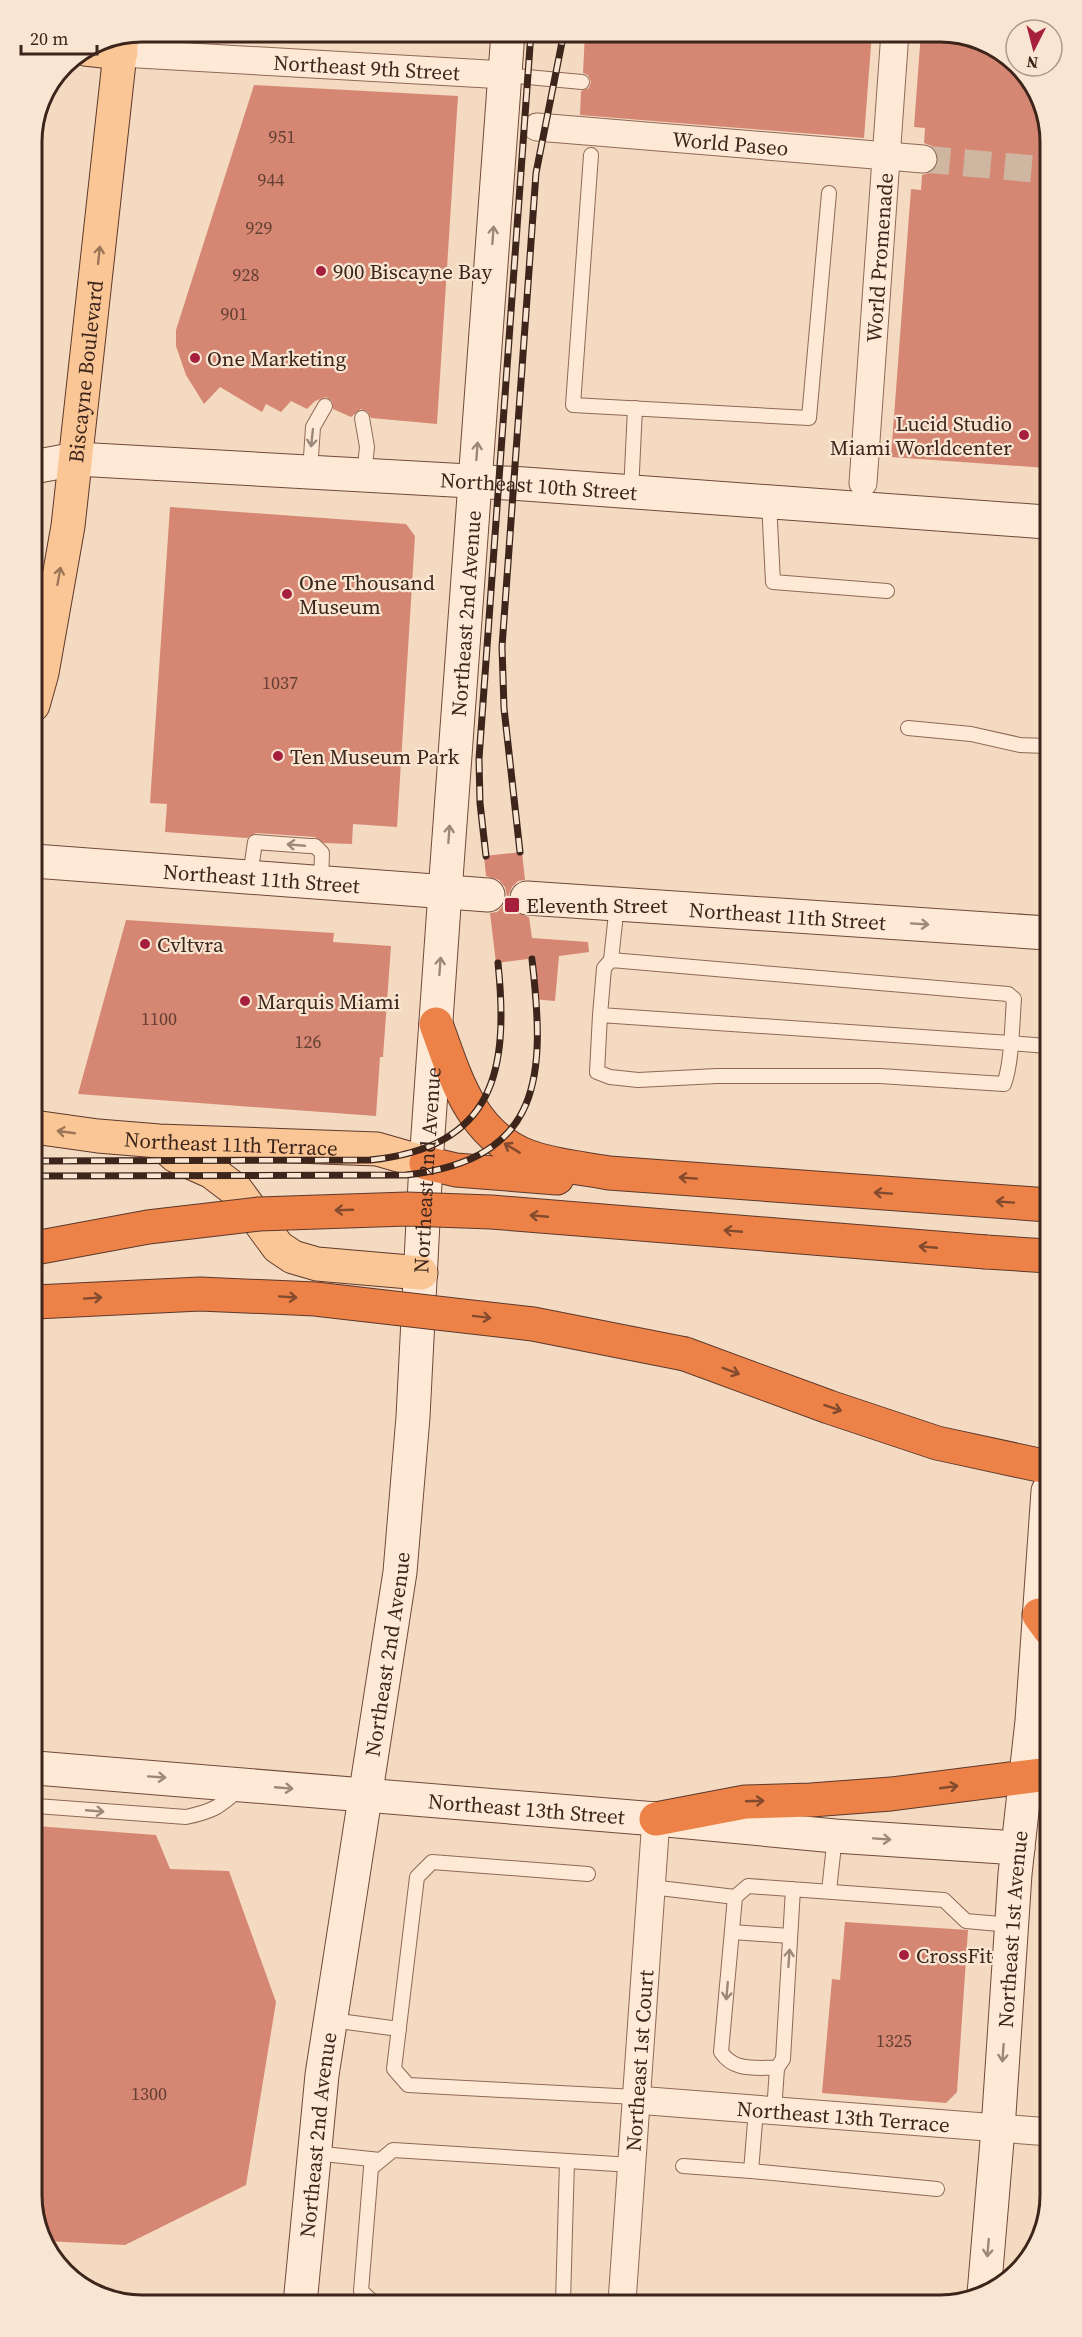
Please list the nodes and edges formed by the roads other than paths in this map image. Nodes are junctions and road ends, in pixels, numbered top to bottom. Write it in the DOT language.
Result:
graph roads {
  1 [pos="507,42"];
  2 [pos="894,42"];
  3 [pos="122,44"];
  4 [pos="124,44"];
  5 [pos="504,75"];
  6 [pos="582,82"];
  7 [pos="537,127"];
  8 [pos="591,155"];
  9 [pos="886,156"];
  10 [pos="922,159"];
  11 [pos="829,194"];
  12 [pos="325,406"];
  13 [pos="635,408"];
  14 [pos="362,418"];
  15 [pos="76,459"];
  16 [pos="42,465"];
  17 [pos="310,473"];
  18 [pos="364,476"];
  19 [pos="474,482"];
  20 [pos="863,483"];
  21 [pos="631,492"];
  22 [pos="768,502"];
  23 [pos="1040,522"];
  24 [pos="887,591"];
  25 [pos="42,673"];
  26 [pos="908,728"];
  27 [pos="1040,746"];
  28 [pos="42,862"];
  29 [pos="445,892"];
  30 [pos="488,895"];
  31 [pos="527,898"];
  32 [pos="617,904"];
  33 [pos="1040,933"];
  34 [pos="611,960"];
  35 [pos="600,1015"];
  36 [pos="436,1024"];
  37 [pos="1010,1043"];
  38 [pos="1040,1045"];
  39 [pos="42,1128"];
  40 [pos="159,1141"];
  41 [pos="426,1163"];
  42 [pos="609,1173"];
  43 [pos="1040,1204"];
  44 [pos="42,1247"];
  45 [pos="1040,1255"];
  46 [pos="421,1273"];
  47 [pos="42,1302"];
  48 [pos="1040,1466"];
  49 [pos="1040,1655"];
  50 [pos="42,1768"];
  51 [pos="1038,1776"];
  52 [pos="244,1784"];
  53 [pos="365,1795"];
  54 [pos="42,1806"];
  55 [pos="656,1819"];
  56 [pos="835,1836"];
  57 [pos="1018,1848"];
  58 [pos="588,1874"];
  59 [pos="651,1887"];
  60 [pos="793,1889"];
  61 [pos="829,1891"];
  62 [pos="735,1897"];
  63 [pos="1011,1925"];
  64 [pos="732,1932"];
  65 [pos="790,1935"];
  66 [pos="331,2020"];
  67 [pos="399,2029"];
  68 [pos="777,2068"];
  69 [pos="636,2099"];
  70 [pos="765,2111"];
  71 [pos="998,2129"];
  72 [pos="1040,2131"];
  73 [pos="314,2154"];
  74 [pos="380,2160"];
  75 [pos="567,2161"];
  76 [pos="632,2165"];
  77 [pos="683,2166"];
  78 [pos="751,2171"];
  79 [pos="937,2190"];
  80 [pos="985,2284"];
  81 [pos="301,2295"];
  82 [pos="365,2295"];
  83 [pos="563,2295"];
  84 [pos="623,2295"];
  1 -- 5 [label="main road, Northeast 2nd Avenue"];
  2 -- 9 [label="street, World Promenade"];
  15 -- 3 [label="main road, Biscayne Boulevard, one-way"];
  4 -- 5 [label="street, Northeast 9th Street"];
  5 -- 6 [label="lane"];
  19 -- 5 [label="main road, Northeast 2nd Avenue, one-way"];
  7 -- 9 [label="street, World Paseo"];
  8 -- 13 [label="lane"];
  9 -- 10 [label="street, World Paseo"];
  9 -- 20 [label="street, World Promenade"];
  11 -- 13 [label="lane"];
  12 -- 17 [label="lane, one-way"];
  13 -- 21 [label="lane"];
  14 -- 18 [label="lane"];
  15 -- 16 [label="main road, Northeast 10th Street"];
  15 -- 17 [label="main road, Northeast 10th Street"];
  25 -- 15 [label="main road, Biscayne Boulevard, one-way"];
  17 -- 18 [label="main road, Northeast 10th Street"];
  18 -- 19 [label="main road, Northeast 10th Street"];
  19 -- 21 [label="main road, Northeast 10th Street"];
  29 -- 19 [label="main road, Northeast 2nd Avenue, one-way"];
  21 -- 22 [label="main road, Northeast 10th Street"];
  22 -- 23 [label="main road, Northeast 10th Street"];
  22 -- 24 [label="lane"];
  26 -- 27 [label="lane"];
  28 -- 29 [label="main road, Northeast 11th Street"];
  29 -- 30 [label="main road, Northeast 11th Street"];
  36 -- 29 [label="main road, Northeast 2nd Avenue, one-way"];
  31 -- 32 [label="main road, Northeast 11th Street"];
  32 -- 33 [label="main road, Northeast 11th Street, one-way"];
  32 -- 34 [label="lane"];
  34 -- 35 [label="lane"];
  34 -- 37 [label="lane"];
  35 -- 37 [label="lane"];
  35 -- 37 [label="lane"];
  36 -- 41 [label="main road, Northeast 2nd Avenue"];
  42 -- 36 [label="highway, one-way"];
  37 -- 38 [label="lane"];
  40 -- 39 [label="main road, Northeast 11th Terrace, one-way"];
  40 -- 41 [label="main road, Northeast 11th Terrace"];
  40 -- 46 [label="main road"];
  41 -- 42 [label="highway"];
  41 -- 46 [label="main road, Northeast 2nd Avenue"];
  43 -- 42 [label="highway, one-way"];
  45 -- 44 [label="highway, one-way, bridge"];
  46 -- 53 [label="main road, Northeast 2nd Avenue"];
  47 -- 48 [label="highway, one-way, bridge"];
  49 -- 51 [label="main road, Northeast 1st Avenue"];
  50 -- 52 [label="main road, Northeast 13th Street, one-way"];
  55 -- 51 [label="highway, one-way"];
  51 -- 57 [label="main road, Northeast 1st Avenue"];
  52 -- 53 [label="main road, Northeast 13th Street, one-way"];
  54 -- 52 [label="lane, one-way"];
  53 -- 55 [label="main road, Northeast 13th Street"];
  53 -- 66 [label="main road, Northeast 2nd Avenue"];
  55 -- 56 [label="main road, Northeast 13th Street"];
  55 -- 59 [label="street, Northeast 1st Court"];
  56 -- 57 [label="main road, Northeast 13th Street, one-way"];
  56 -- 61 [label="lane"];
  57 -- 63 [label="main road, Northeast 1st Avenue"];
  58 -- 67 [label="lane"];
  59 -- 62 [label="lane"];
  59 -- 69 [label="street, Northeast 1st Court"];
  60 -- 61 [label="lane"];
  60 -- 62 [label="lane"];
  60 -- 65 [label="lane"];
  61 -- 63 [label="lane"];
  62 -- 64 [label="lane"];
  63 -- 71 [label="main road, Northeast 1st Avenue, one-way"];
  64 -- 65 [label="lane"];
  64 -- 68 [label="lane, one-way"];
  68 -- 65 [label="lane, one-way"];
  66 -- 67 [label="lane"];
  66 -- 73 [label="main road, Northeast 2nd Avenue"];
  67 -- 69 [label="lane"];
  68 -- 70 [label="lane"];
  69 -- 70 [label="street, Northeast 13th Terrace"];
  69 -- 76 [label="street, Northeast 1st Court"];
  70 -- 71 [label="street, Northeast 13th Terrace"];
  70 -- 78 [label="lane"];
  71 -- 72 [label="street, Northeast 13th Terrace"];
  71 -- 80 [label="main road, Northeast 1st Avenue, one-way"];
  73 -- 74 [label="lane"];
  73 -- 81 [label="main road, Northeast 2nd Avenue"];
  74 -- 75 [label="lane"];
  74 -- 82 [label="lane"];
  75 -- 76 [label="lane"];
  75 -- 83 [label="lane"];
  76 -- 84 [label="street, Northeast 1st Court"];
  77 -- 78 [label="lane"];
  78 -- 79 [label="lane"];
}
